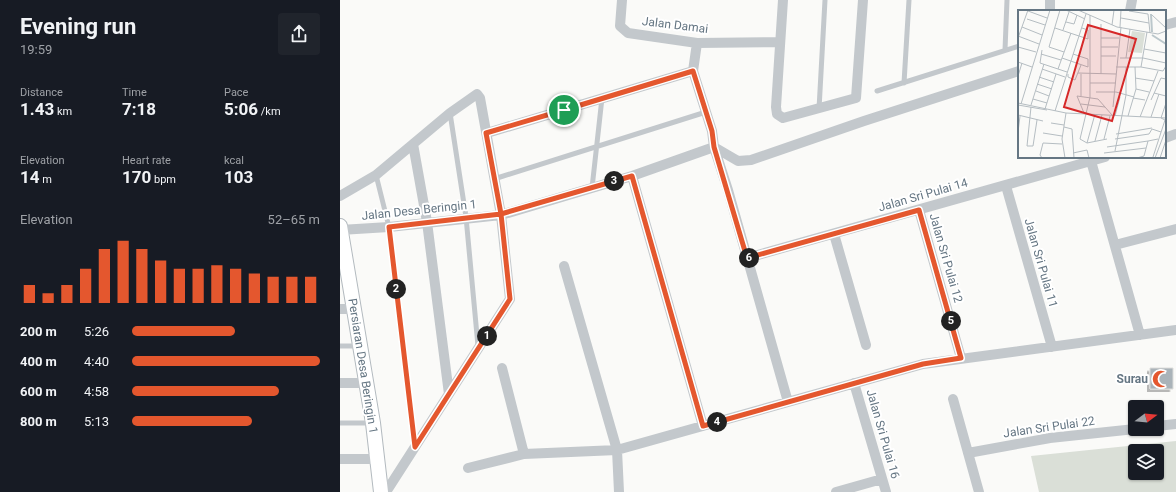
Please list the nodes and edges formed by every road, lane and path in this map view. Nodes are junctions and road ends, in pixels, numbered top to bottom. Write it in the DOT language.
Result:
graph roads {
  1 [pos="622,0"];
  2 [pos="783,0"];
  3 [pos="825,0"];
  4 [pos="863,0"];
  5 [pos="909,0"];
  6 [pos="1008,0"];
  7 [pos="1132,0"];
  8 [pos="1130,10"];
  9 [pos="1176,22"];
  10 [pos="1166,25"];
  11 [pos="780,42"];
  12 [pos="697,43"];
  13 [pos="1018,46"];
  14 [pos="1005,50"];
  15 [pos="693,71"];
  16 [pos="1018,71"];
  17 [pos="904,83"];
  18 [pos="877,91"];
  19 [pos="602,98"];
  20 [pos="819,109"];
  21 [pos="706,112"];
  22 [pos="450,113"];
  23 [pos="486,133"];
  24 [pos="1176,134"];
  25 [pos="1166,138"];
  26 [pos="413,144"];
  27 [pos="598,145"];
  28 [pos="714,147"];
  29 [pos="1102,158"];
  30 [pos="1091,161"];
  31 [pos="376,175"];
  32 [pos="632,176"];
  33 [pos="494,179"];
  34 [pos="1006,186"];
  35 [pos="592,188"];
  36 [pos="340,196"];
  37 [pos="919,210"];
  38 [pos="501,214"];
  39 [pos="466,218"];
  40 [pos="426,222"];
  41 [pos="389,227"];
  42 [pos="340,229"];
  43 [pos="1176,229"];
  44 [pos="834,234"];
  45 [pos="1115,245"];
  46 [pos="747,258"];
  47 [pos="564,266"];
  48 [pos="344,270"];
  49 [pos="347,309"];
  50 [pos="1176,330"];
  51 [pos="1140,335"];
  52 [pos="866,345"];
  53 [pos="340,346"];
  54 [pos="360,346"];
  55 [pos="1052,346"];
  56 [pos="478,349"];
  57 [pos="961,358"];
  58 [pos="502,368"];
  59 [pos="367,382"];
  60 [pos="340,383"];
  61 [pos="854,383"];
  62 [pos="449,394"];
  63 [pos="952,399"];
  64 [pos="788,402"];
  65 [pos="340,422"];
  66 [pos="373,423"];
  67 [pos="1176,424"];
  68 [pos="1164,425"];
  69 [pos="703,426"];
  70 [pos="1128,430"];
  71 [pos="415,447"];
  72 [pos="617,450"];
  73 [pos="968,453"];
  74 [pos="524,454"];
  75 [pos="340,459"];
  76 [pos="378,459"];
  77 [pos="468,468"];
  78 [pos="882,479"];
  79 [pos="382,492"];
  80 [pos="386,492"];
  81 [pos="619,492"];
  82 [pos="836,492"];
  83 [pos="886,492"];
  84 [pos="979,492"];
  1 -- 12 [label="street, Jalan Damai"];
  2 -- 11 [label="street"];
  3 -- 20 [label="lane"];
  4 -- 20 [label="street"];
  5 -- 17 [label="lane"];
  6 -- 14 [label="lane"];
  7 -- 8 [label="street"];
  9 -- 10 [label="street"];
  11 -- 12 [label="street, Jalan Damai"];
  11 -- 20 [label="street"];
  12 -- 15 [label="street"];
  13 -- 14 [label="lane"];
  14 -- 17 [label="lane"];
  15 -- 19 [label="street"];
  15 -- 21 [label="street"];
  16 -- 28 [label="street"];
  17 -- 18 [label="lane"];
  19 -- 23 [label="street"];
  19 -- 27 [label="lane"];
  21 -- 27 [label="lane"];
  21 -- 28 [label="street"];
  22 -- 23 [label="street"];
  22 -- 26 [label="street"];
  22 -- 39 [label="lane"];
  23 -- 33 [label="street"];
  24 -- 25 [label="street"];
  26 -- 31 [label="street"];
  26 -- 40 [label="street"];
  27 -- 33 [label="lane"];
  27 -- 35 [label="lane"];
  28 -- 32 [label="street, Jalan Desa Beringin 1"];
  28 -- 46 [label="street"];
  29 -- 30 [label="street, Jalan Sri Pulai 14"];
  30 -- 34 [label="street, Jalan Sri Pulai 14"];
  30 -- 45 [label="street"];
  31 -- 36 [label="street"];
  31 -- 41 [label="lane"];
  32 -- 35 [label="street, Jalan Desa Beringin 1"];
  32 -- 69 [label="street"];
  33 -- 38 [label="street"];
  34 -- 37 [label="street, Jalan Sri Pulai 14"];
  34 -- 55 [label="street, Jalan Sri Pulai 11"];
  35 -- 38 [label="street, Jalan Desa Beringin 1"];
  37 -- 44 [label="street, Jalan Sri Pulai 14"];
  37 -- 57 [label="street, Jalan Sri Pulai 12"];
  38 -- 39 [label="street, Jalan Desa Beringin 1"];
  38 -- 56 [label="street"];
  39 -- 40 [label="street, Jalan Desa Beringin 1"];
  39 -- 56 [label="lane"];
  40 -- 41 [label="street, Jalan Desa Beringin 1"];
  40 -- 62 [label="street"];
  41 -- 42 [label="street, Jalan Desa Beringin 1"];
  41 -- 71 [label="lane"];
  42 -- 48 [label="main road, Persiaran Desa Beringin 1"];
  43 -- 45 [label="street"];
  44 -- 46 [label="street, Jalan Sri Pulai 14"];
  44 -- 52 [label="street"];
  45 -- 51 [label="street"];
  46 -- 64 [label="street"];
  47 -- 72 [label="street"];
  48 -- 49 [label="main road, Persiaran Desa Beringin 1"];
  49 -- 54 [label="main road, Persiaran Desa Beringin 1"];
  50 -- 51 [label="street"];
  51 -- 55 [label="street"];
  53 -- 54 [label="lane"];
  54 -- 59 [label="main road, Persiaran Desa Beringin 1"];
  55 -- 57 [label="street"];
  56 -- 62 [label="street"];
  57 -- 61 [label="street"];
  58 -- 74 [label="street"];
  59 -- 60 [label="street"];
  59 -- 66 [label="main road, Persiaran Desa Beringin 1"];
  61 -- 64 [label="street"];
  61 -- 78 [label="street, Jalan Sri Pulai 16"];
  62 -- 71 [label="street"];
  63 -- 73 [label="street"];
  64 -- 69 [label="street"];
  65 -- 66 [label="lane"];
  66 -- 76 [label="main road, Persiaran Desa Beringin 1"];
  67 -- 68 [label="street"];
  69 -- 72 [label="street"];
  70 -- 73 [label="street, Jalan Sri Pulai 22"];
  71 -- 80 [label="street"];
  72 -- 74 [label="street"];
  72 -- 81 [label="street"];
  73 -- 84 [label="street"];
  74 -- 77 [label="street"];
  75 -- 76 [label="street"];
  76 -- 79 [label="main road, Persiaran Desa Beringin 1"];
  78 -- 82 [label="street"];
  78 -- 83 [label="street, Jalan Sri Pulai 16"];
}
